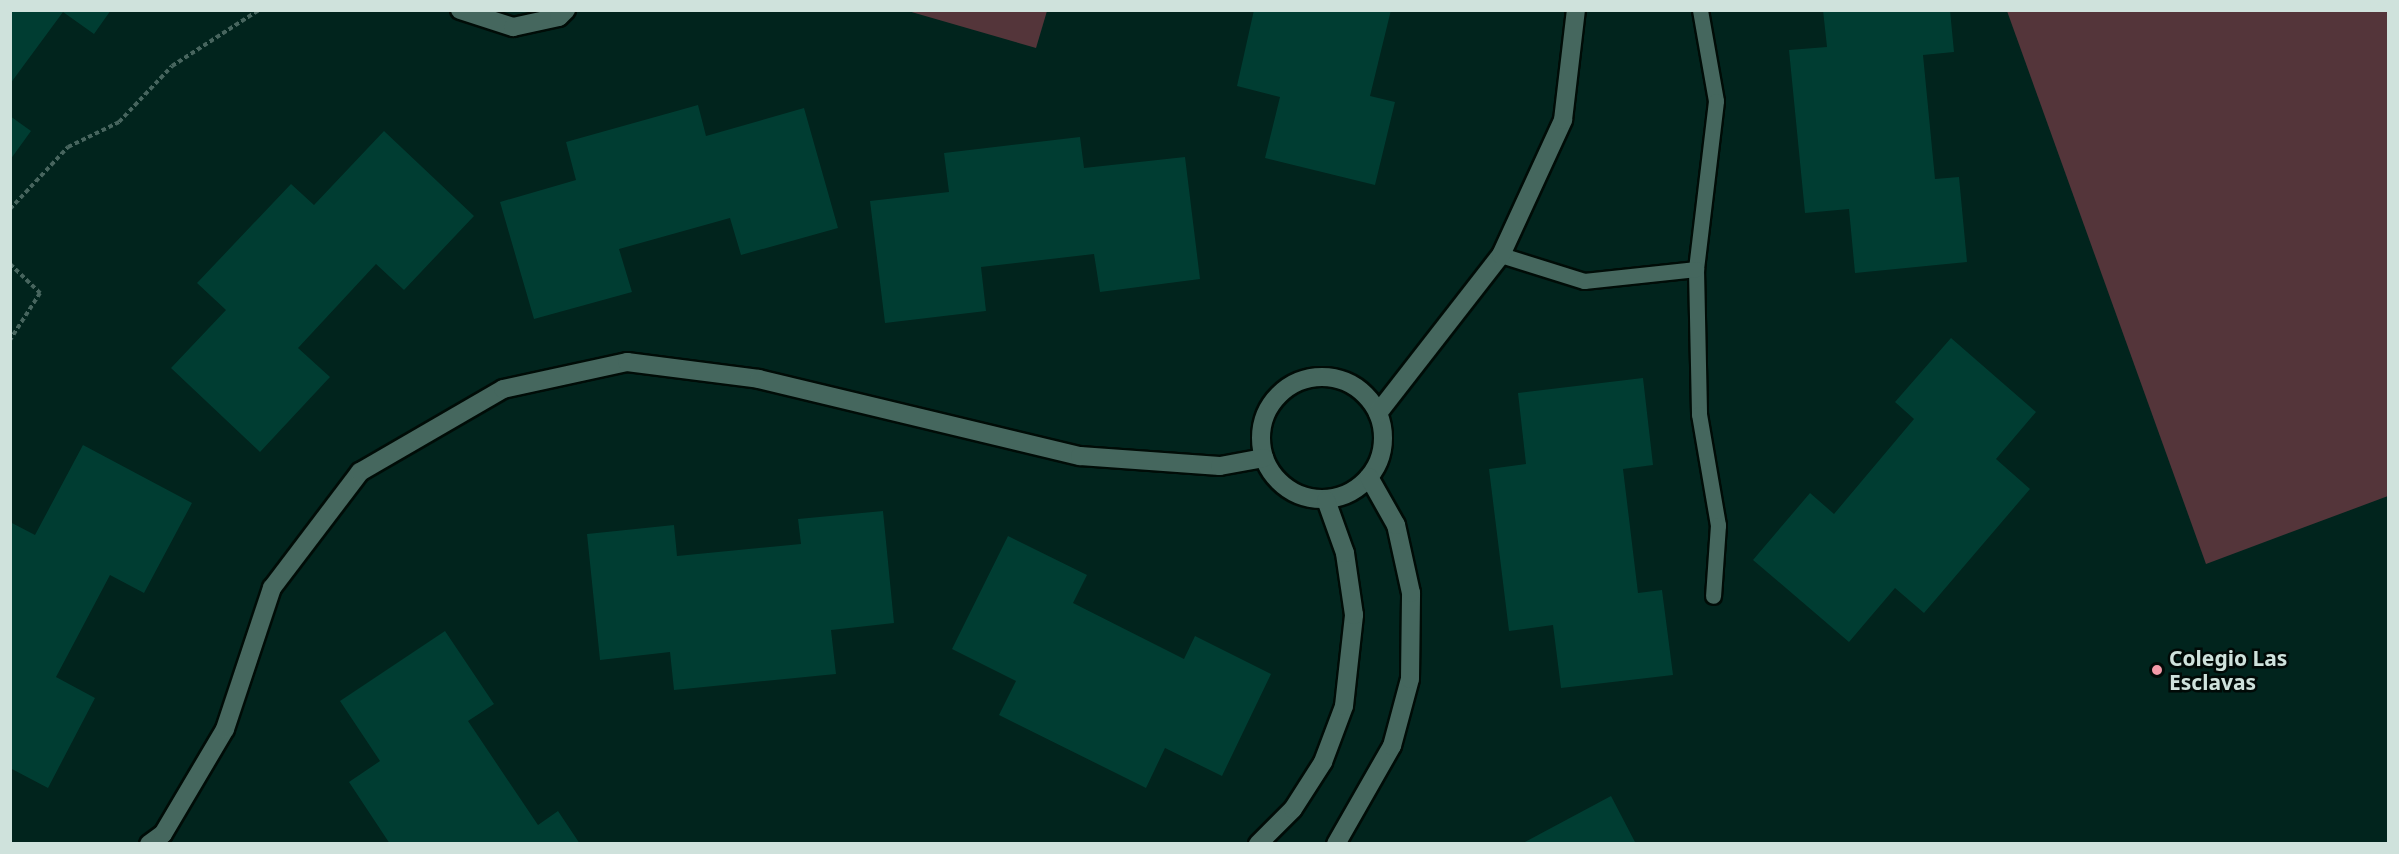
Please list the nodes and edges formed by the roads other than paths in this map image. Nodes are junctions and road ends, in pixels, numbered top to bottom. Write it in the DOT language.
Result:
graph roads {
  1 [pos="460,10"];
  2 [pos="566,10"];
  3 [pos="1576,10"];
  4 [pos="1700,10"];
  5 [pos="1501,255"];
  6 [pos="1696,269"];
  7 [pos="1378,413"];
  8 [pos="1264,458"];
  9 [pos="1369,477"];
  10 [pos="1326,500"];
  11 [pos="1713,596"];
  12 [pos="149,843"];
  13 [pos="1258,843"];
  14 [pos="1336,843"];
  1 -- 2 [label="street"];
  3 -- 5 [label="street"];
  4 -- 6 [label="lane"];
  5 -- 6 [label="lane"];
  5 -- 7 [label="street"];
  6 -- 11 [label="lane"];
  7 -- 8 [label="street"];
  7 -- 9 [label="street"];
  8 -- 10 [label="street"];
  8 -- 12 [label="street"];
  9 -- 10 [label="street"];
  9 -- 14 [label="street"];
  10 -- 13 [label="street"];
}
